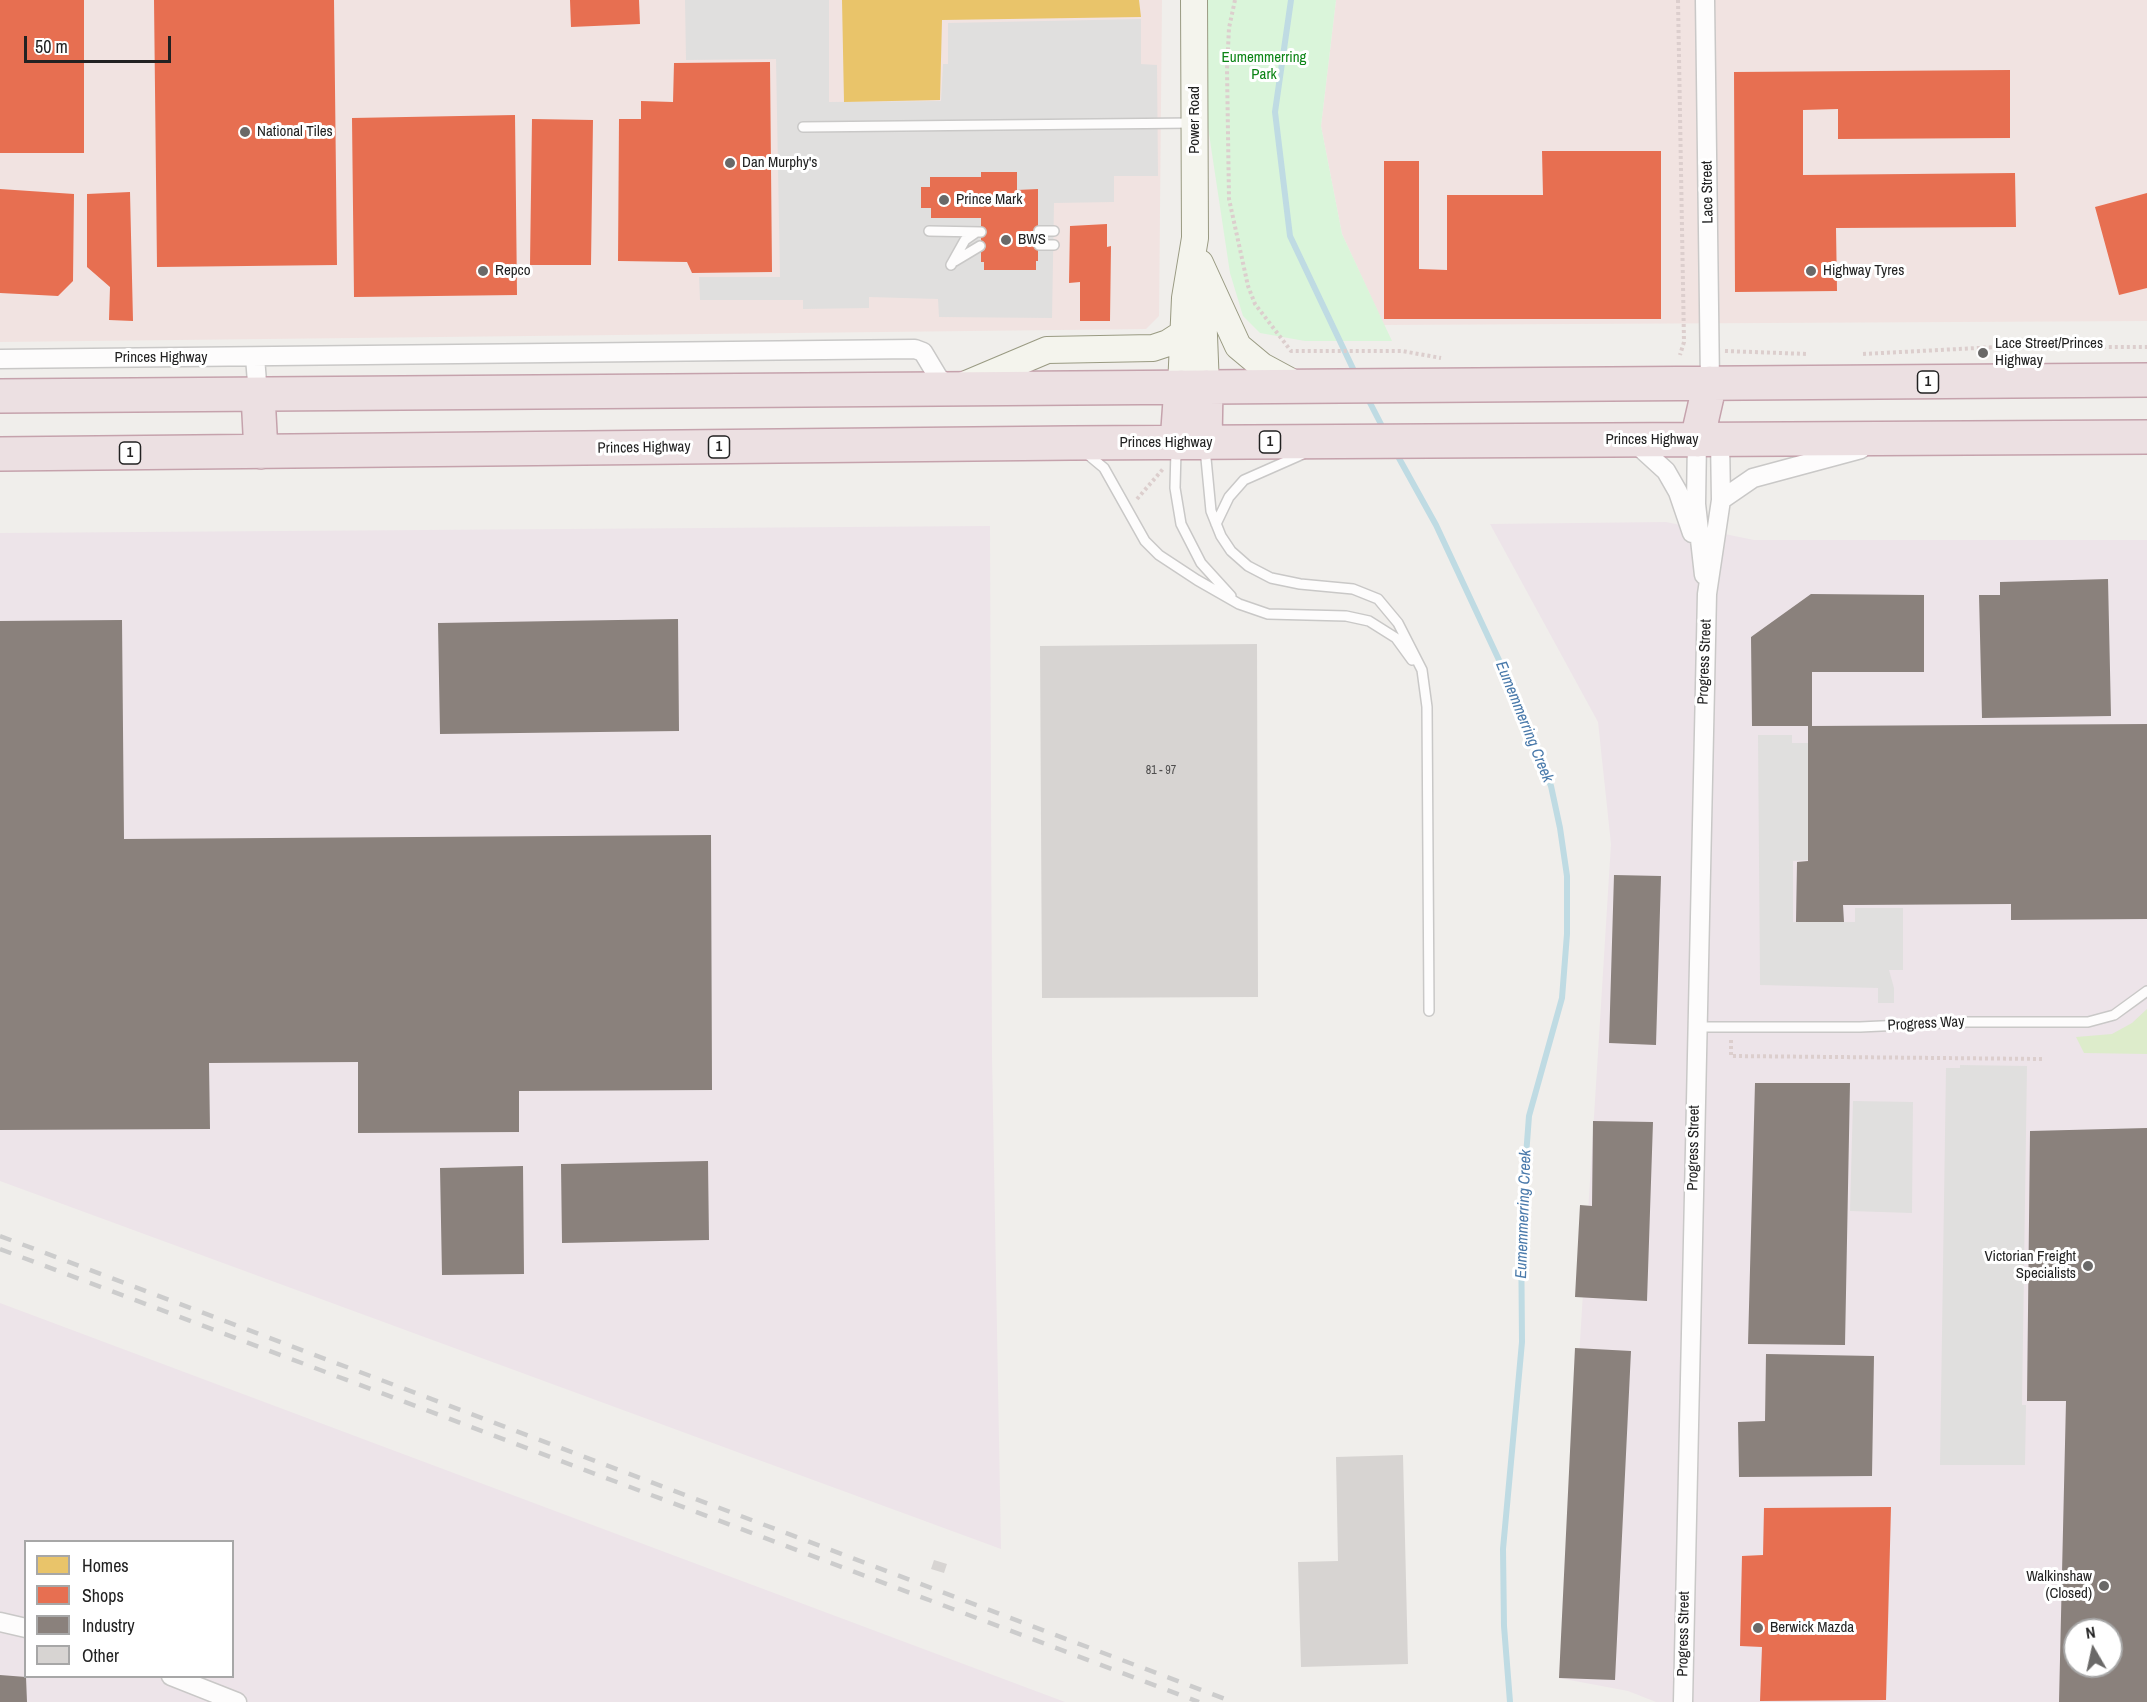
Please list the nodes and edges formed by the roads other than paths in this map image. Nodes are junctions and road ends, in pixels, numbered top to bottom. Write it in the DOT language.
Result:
graph roads {
  1 [pos="1194,0"];
  2 [pos="1705,0"];
  3 [pos="1194,123"];
  4 [pos="803,127"];
  5 [pos="928,231"];
  6 [pos="1039,231"];
  7 [pos="1054,231"];
  8 [pos="1039,245"];
  9 [pos="1054,245"];
  10 [pos="980,246"];
  11 [pos="1198,251"];
  12 [pos="1182,334"];
  13 [pos="255,357"];
  14 [pos="0,359"];
  15 [pos="1710,368"];
  16 [pos="2147,380"];
  17 [pos="1310,386"];
  18 [pos="1193,387"];
  19 [pos="953,388"];
  20 [pos="258,395"];
  21 [pos="0,396"];
  22 [pos="177,396"];
  23 [pos="0,416"];
  24 [pos="2147,437"];
  25 [pos="1901,439"];
  26 [pos="1632,440"];
  27 [pos="1708,440"];
  28 [pos="1341,442"];
  29 [pos="1071,443"];
  30 [pos="184,452"];
  31 [pos="261,452"];
  32 [pos="1182,452"];
  33 [pos="0,454"];
  34 [pos="58,464"];
  35 [pos="1721,500"];
  36 [pos="1216,524"];
  37 [pos="1701,557"];
  38 [pos="1707,594"];
  39 [pos="1239,604"];
  40 [pos="1427,707"];
  41 [pos="2147,991"];
  42 [pos="1429,1011"];
  43 [pos="1697,1027"];
  44 [pos="0,1622"];
  45 [pos="24,1628"];
  46 [pos="174,1678"];
  47 [pos="237,1702"];
  48 [pos="1683,1702"];
  1 -- 3 [label="main road, Power Road"];
  2 -- 15 [label="street, Lace Street"];
  3 -- 4 [label="lane"];
  3 -- 11 [label="main road, Power Road"];
  5 -- 10 [label="lane"];
  6 -- 7 [label="lane"];
  8 -- 9 [label="lane"];
  11 -- 12 [label="main road, Power Road"];
  11 -- 17 [label="main road"];
  11 -- 18 [label="main road, Power Road"];
  12 -- 18 [label="main road, Power Road"];
  12 -- 19 [label="main road"];
  13 -- 14 [label="street, Princes Highway"];
  13 -- 19 [label="street, Princes Highway"];
  13 -- 20 [label="street"];
  15 -- 16 [label="highway, 1"];
  15 -- 17 [label="highway, 1"];
  15 -- 27 [label="highway"];
  17 -- 18 [label="highway, 1"];
  18 -- 19 [label="highway, 1"];
  18 -- 32 [label="highway"];
  19 -- 20 [label="highway, 1"];
  20 -- 22 [label="highway, 1"];
  20 -- 31 [label="highway"];
  21 -- 22 [label="highway, 1"];
  22 -- 23 [label="highway"];
  24 -- 25 [label="highway, Princes Highway / 1"];
  25 -- 27 [label="highway, Princes Highway / 1"];
  25 -- 35 [label="street"];
  26 -- 27 [label="highway, Princes Highway / 1"];
  26 -- 28 [label="highway, Princes Highway / 1"];
  26 -- 37 [label="street"];
  27 -- 35 [label="street, Progress Street"];
  27 -- 37 [label="street, Progress Street"];
  28 -- 32 [label="highway, Princes Highway / 1"];
  28 -- 36 [label="lane"];
  29 -- 31 [label="highway, Princes Highway / 1"];
  29 -- 32 [label="highway, Princes Highway / 1"];
  29 -- 39 [label="lane"];
  30 -- 31 [label="highway, Princes Highway / 1"];
  30 -- 33 [label="highway, Princes Highway / 1"];
  30 -- 34 [label="lane, Princes Highway"];
  32 -- 36 [label="lane"];
  32 -- 39 [label="lane"];
  35 -- 38 [label="street, Progress Street"];
  36 -- 40 [label="lane"];
  37 -- 38 [label="street, Progress Street"];
  38 -- 43 [label="street, Progress Street"];
  39 -- 40 [label="lane"];
  40 -- 42 [label="lane"];
  41 -- 43 [label="lane, Progress Way"];
  43 -- 48 [label="street, Progress Street"];
  44 -- 45 [label="street"];
  46 -- 47 [label="street"];
}
